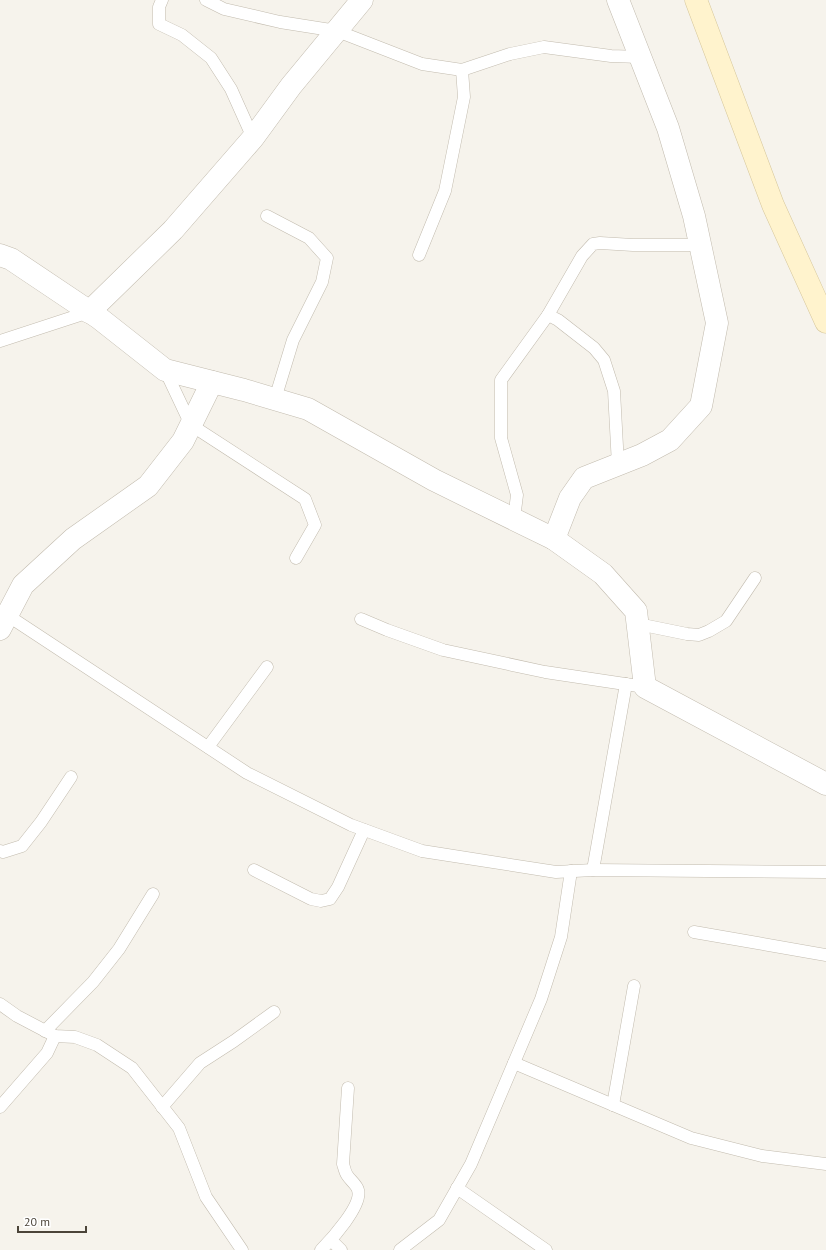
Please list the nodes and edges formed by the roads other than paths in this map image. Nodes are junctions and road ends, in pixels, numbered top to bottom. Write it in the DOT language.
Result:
graph roads {
  1 [pos="162,0"];
  2 [pos="206,0"];
  3 [pos="362,0"];
  4 [pos="618,0"];
  5 [pos="696,0"];
  6 [pos="337,31"];
  7 [pos="640,57"];
  8 [pos="462,70"];
  9 [pos="253,138"];
  10 [pos="267,216"];
  11 [pos="700,245"];
  12 [pos="0,255"];
  13 [pos="419,255"];
  14 [pos="821,298"];
  15 [pos="89,312"];
  16 [pos="548,315"];
  17 [pos="826,322"];
  18 [pos="0,341"];
  19 [pos="165,370"];
  20 [pos="212,382"];
  21 [pos="275,399"];
  22 [pos="191,425"];
  23 [pos="618,465"];
  24 [pos="514,519"];
  25 [pos="554,539"];
  26 [pos="296,558"];
  27 [pos="755,578"];
  28 [pos="361,619"];
  29 [pos="4,622"];
  30 [pos="638,624"];
  31 [pos="267,667"];
  32 [pos="636,685"];
  33 [pos="208,747"];
  34 [pos="71,777"];
  35 [pos="826,784"];
  36 [pos="364,830"];
  37 [pos="0,851"];
  38 [pos="254,870"];
  39 [pos="593,870"];
  40 [pos="571,871"];
  41 [pos="826,872"];
  42 [pos="153,894"];
  43 [pos="694,932"];
  44 [pos="826,955"];
  45 [pos="634,986"];
  46 [pos="0,1004"];
  47 [pos="274,1012"];
  48 [pos="50,1033"];
  49 [pos="514,1063"];
  50 [pos="348,1088"];
  51 [pos="613,1105"];
  52 [pos="0,1107"];
  53 [pos="162,1107"];
  54 [pos="826,1164"];
  55 [pos="457,1188"];
  56 [pos="331,1240"];
  57 [pos="242,1250"];
  58 [pos="321,1250"];
  59 [pos="341,1250"];
  60 [pos="400,1250"];
  61 [pos="546,1250"];
  1 -- 9 [label="lane"];
  2 -- 6 [label="lane"];
  3 -- 6 [label="street"];
  4 -- 7 [label="street"];
  5 -- 14 [label="main road"];
  6 -- 8 [label="lane"];
  6 -- 9 [label="street"];
  7 -- 8 [label="lane"];
  7 -- 11 [label="street"];
  8 -- 13 [label="lane"];
  9 -- 15 [label="street"];
  10 -- 21 [label="lane"];
  11 -- 16 [label="lane"];
  11 -- 23 [label="street"];
  12 -- 15 [label="street"];
  14 -- 17 [label="main road"];
  15 -- 18 [label="lane"];
  15 -- 19 [label="street"];
  16 -- 23 [label="lane"];
  16 -- 24 [label="lane"];
  19 -- 20 [label="street"];
  19 -- 22 [label="lane"];
  20 -- 21 [label="street"];
  20 -- 22 [label="street"];
  21 -- 24 [label="street"];
  22 -- 26 [label="lane"];
  22 -- 29 [label="street"];
  23 -- 25 [label="street"];
  24 -- 25 [label="street"];
  25 -- 30 [label="street"];
  27 -- 30 [label="lane"];
  28 -- 32 [label="lane"];
  29 -- 33 [label="lane"];
  30 -- 32 [label="street"];
  31 -- 33 [label="lane"];
  32 -- 35 [label="street"];
  32 -- 39 [label="lane"];
  33 -- 36 [label="lane"];
  34 -- 37 [label="lane"];
  36 -- 38 [label="lane"];
  36 -- 40 [label="lane"];
  39 -- 40 [label="lane"];
  39 -- 41 [label="lane"];
  40 -- 49 [label="lane"];
  42 -- 48 [label="lane"];
  43 -- 44 [label="lane"];
  45 -- 51 [label="lane"];
  46 -- 48 [label="lane"];
  47 -- 53 [label="lane"];
  48 -- 52 [label="lane"];
  48 -- 53 [label="lane"];
  49 -- 51 [label="lane"];
  49 -- 55 [label="lane"];
  50 -- 56 [label="lane"];
  51 -- 54 [label="lane"];
  53 -- 57 [label="lane"];
  55 -- 60 [label="lane"];
  55 -- 61 [label="lane"];
  56 -- 58 [label="lane"];
  56 -- 59 [label="lane"];
}
